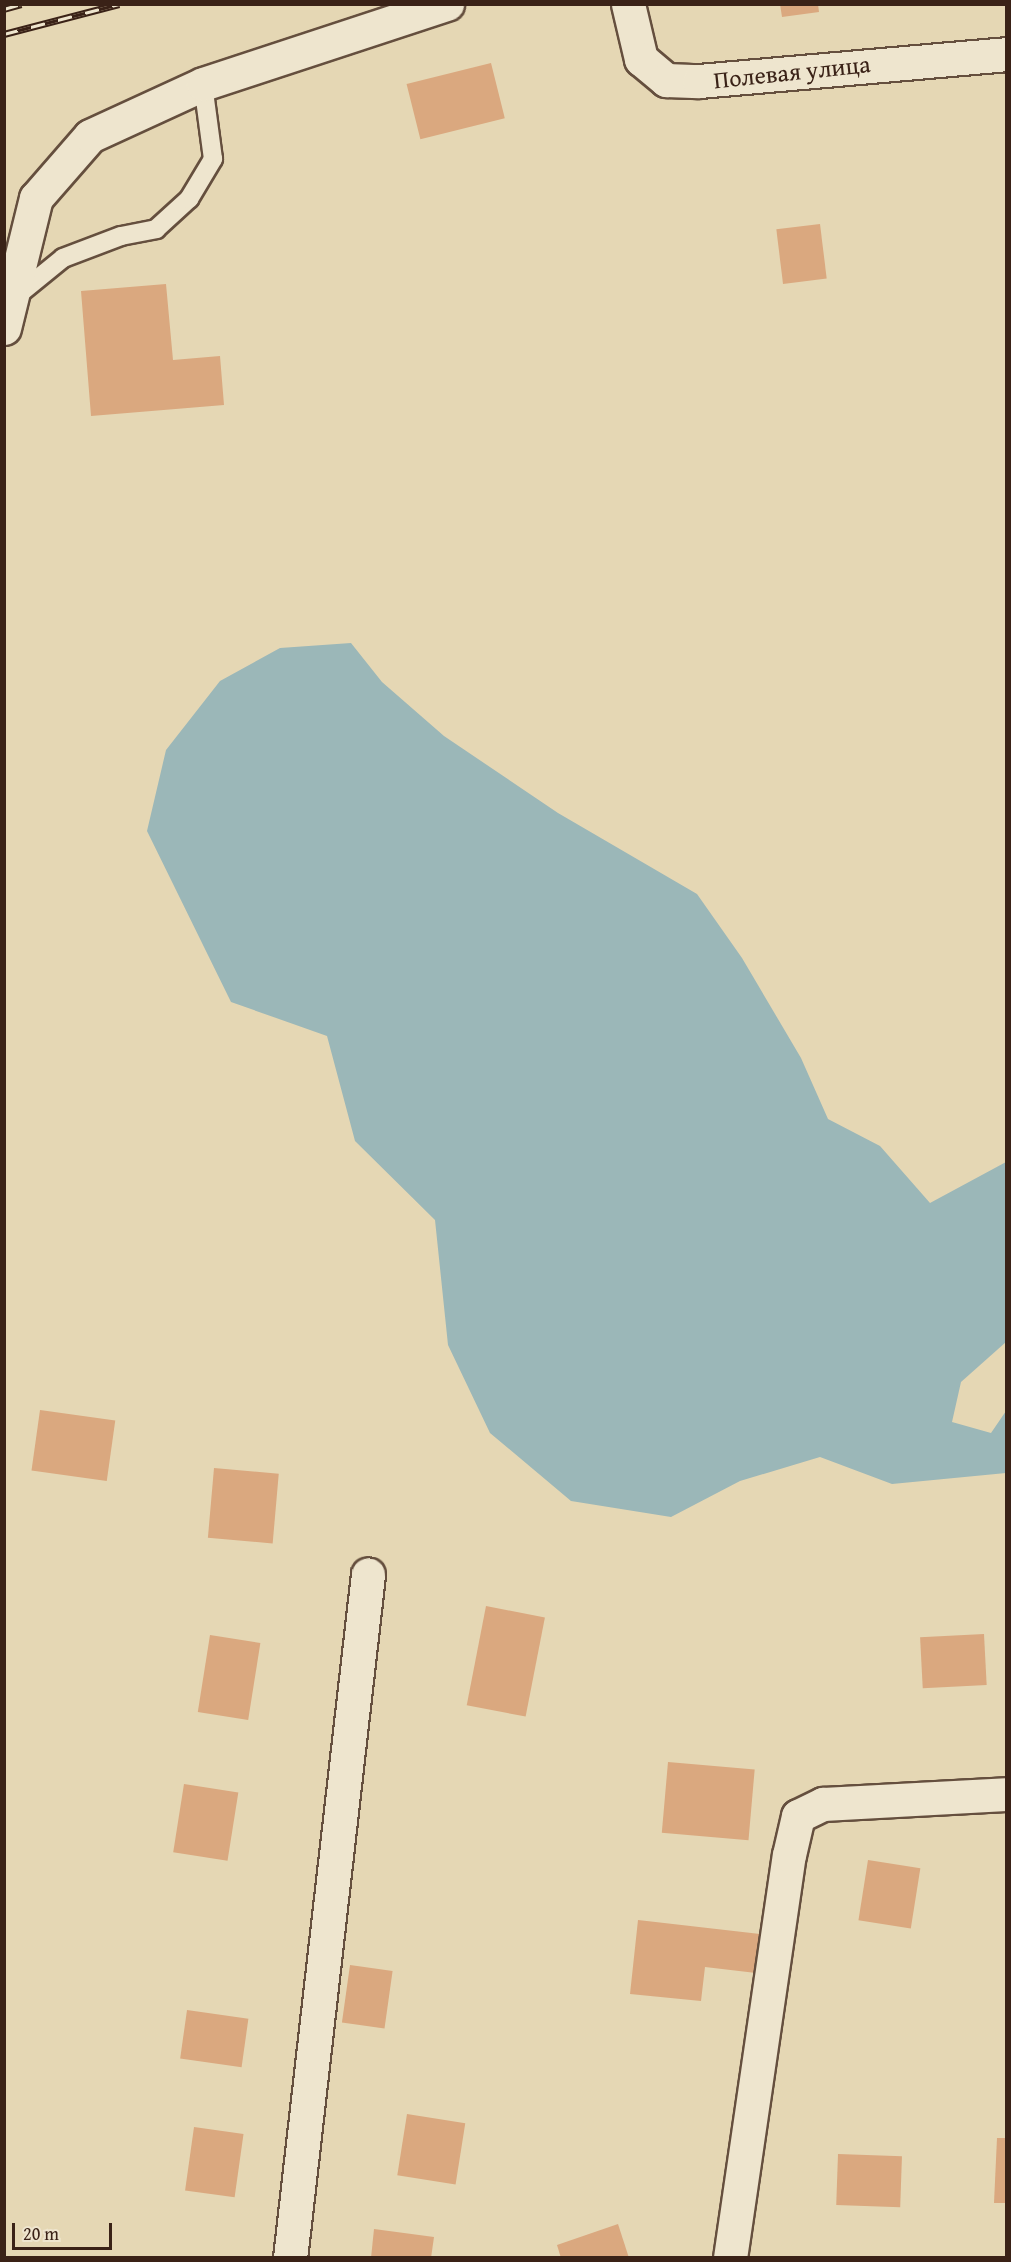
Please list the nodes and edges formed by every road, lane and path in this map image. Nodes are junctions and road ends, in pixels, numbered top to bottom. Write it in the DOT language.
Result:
graph roads {
  1 [pos="447,4"];
  2 [pos="628,4"];
  3 [pos="1006,54"];
  4 [pos="203,84"];
  5 [pos="8,313"];
  6 [pos="368,1574"];
  7 [pos="1006,1794"];
  8 [pos="290,2258"];
  9 [pos="730,2258"];
  1 -- 4 [label="street"];
  2 -- 3 [label="street, Полевая улица"];
  4 -- 5 [label="street"];
  4 -- 5 [label="lane"];
  6 -- 8 [label="street"];
  7 -- 9 [label="street"];
}
